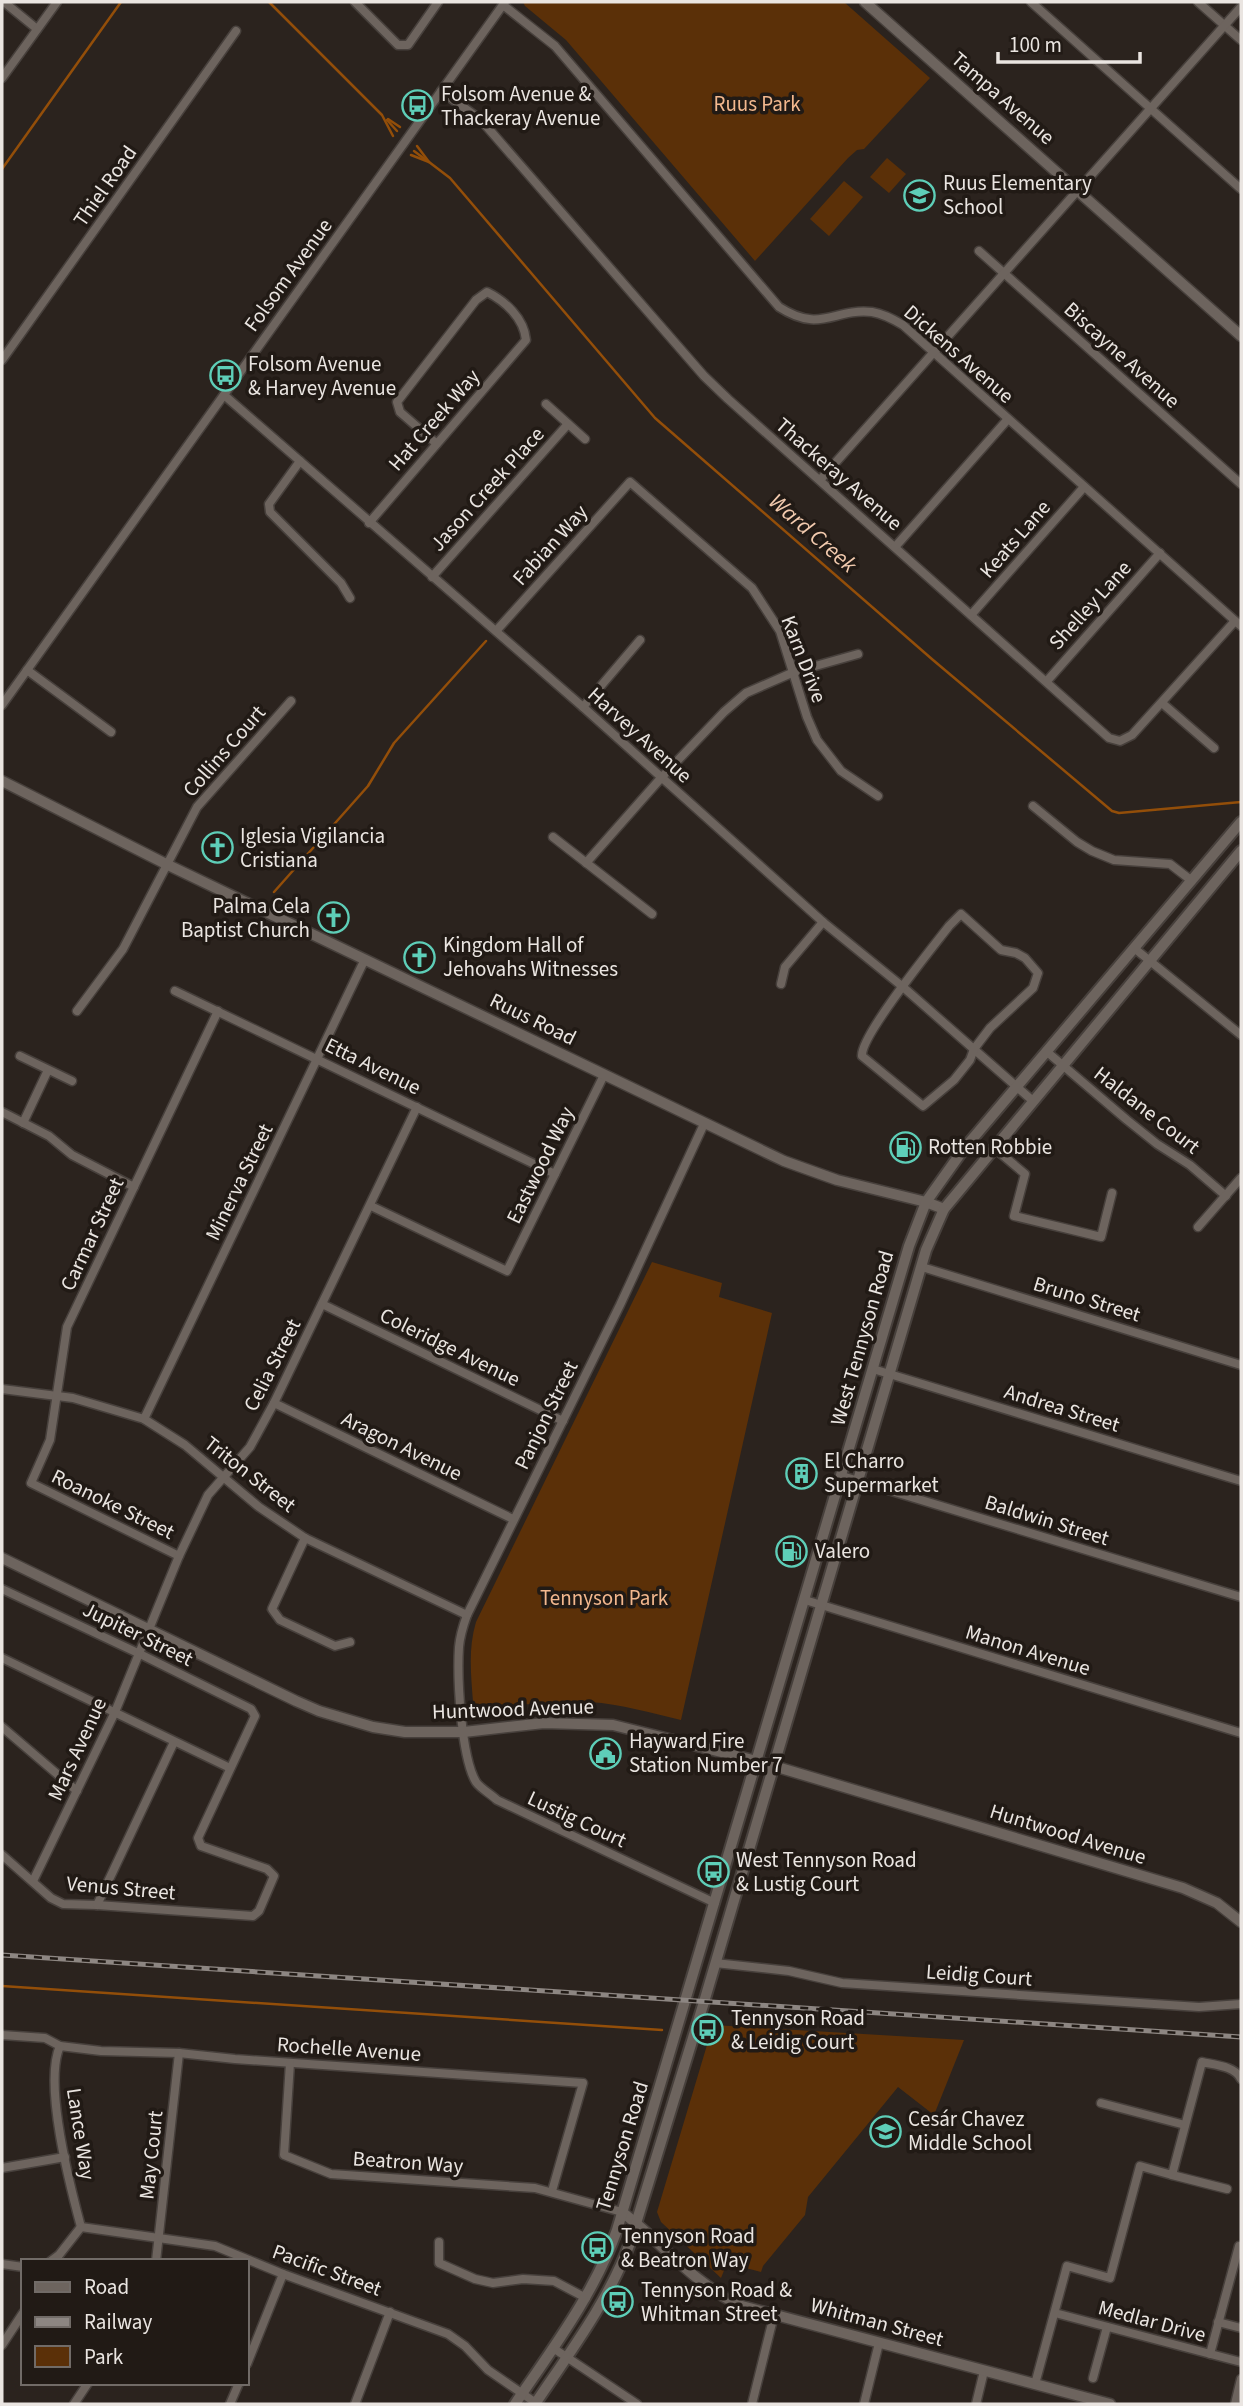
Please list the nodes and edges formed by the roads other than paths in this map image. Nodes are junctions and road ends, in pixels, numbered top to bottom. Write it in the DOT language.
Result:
graph roads {
  1 [pos="4,2"];
  2 [pos="57,2"];
  3 [pos="355,2"];
  4 [pos="438,2"];
  5 [pos="865,2"];
  6 [pos="1031,2"];
  7 [pos="1198,2"];
  8 [pos="504,4"];
  9 [pos="1241,7"];
  10 [pos="1225,25"];
  11 [pos="37,29"];
  12 [pos="236,31"];
  13 [pos="1241,40"];
  14 [pos="2,78"];
  15 [pos="441,91"];
  16 [pos="1152,108"];
  17 [pos="1241,189"];
  18 [pos="1078,190"];
  19 [pos="979,251"];
  20 [pos="1004,273"];
  21 [pos="1241,336"];
  22 [pos="934,353"];
  23 [pos="2,360"];
  24 [pos="224,395"];
  25 [pos="546,404"];
  26 [pos="1008,419"];
  27 [pos="568,424"];
  28 [pos="585,439"];
  29 [pos="437,443"];
  30 [pos="300,461"];
  31 [pos="820,480"];
  32 [pos="630,482"];
  33 [pos="1241,484"];
  34 [pos="1084,487"];
  35 [pos="369,523"];
  36 [pos="895,547"];
  37 [pos="1160,554"];
  38 [pos="432,577"];
  39 [pos="350,598"];
  40 [pos="971,615"];
  41 [pos="1238,624"];
  42 [pos="496,631"];
  43 [pos="640,640"];
  44 [pos="858,654"];
  45 [pos="27,670"];
  46 [pos="794,672"];
  47 [pos="1047,681"];
  48 [pos="291,701"];
  49 [pos="1163,703"];
  50 [pos="2,705"];
  51 [pos="583,707"];
  52 [pos="111,732"];
  53 [pos="1214,748"];
  54 [pos="661,778"];
  55 [pos="2,781"];
  56 [pos="878,796"];
  57 [pos="1033,806"];
  58 [pos="1241,822"];
  59 [pos="553,837"];
  60 [pos="1241,851"];
  61 [pos="586,863"];
  62 [pos="166,864"];
  63 [pos="1192,881"];
  64 [pos="652,914"];
  65 [pos="823,922"];
  66 [pos="1134,948"];
  67 [pos="365,959"];
  68 [pos="1150,960"];
  69 [pos="781,984"];
  70 [pos="903,987"];
  71 [pos="175,991"];
  72 [pos="77,1011"];
  73 [pos="218,1012"];
  74 [pos="1241,1035"];
  75 [pos="974,1049"];
  76 [pos="1046,1051"];
  77 [pos="20,1056"];
  78 [pos="317,1059"];
  79 [pos="1063,1066"];
  80 [pos="48,1070"];
  81 [pos="604,1075"];
  82 [pos="72,1082"];
  83 [pos="1016,1087"];
  84 [pos="1032,1101"];
  85 [pos="417,1107"];
  86 [pos="2,1112"];
  87 [pos="23,1123"];
  88 [pos="704,1124"];
  89 [pos="993,1147"];
  90 [pos="555,1174"];
  91 [pos="1241,1178"];
  92 [pos="134,1187"];
  93 [pos="1112,1193"];
  94 [pos="1226,1196"];
  95 [pos="926,1202"];
  96 [pos="371,1206"];
  97 [pos="944,1209"];
  98 [pos="1198,1227"];
  99 [pos="922,1267"];
  100 [pos="322,1304"];
  101 [pos="1241,1365"];
  102 [pos="873,1369"];
  103 [pos="890,1374"];
  104 [pos="2,1389"];
  105 [pos="57,1396"];
  106 [pos="274,1403"];
  107 [pos="144,1419"];
  108 [pos="563,1421"];
  109 [pos="842,1476"];
  110 [pos="224,1477"];
  111 [pos="858,1481"];
  112 [pos="1241,1481"];
  113 [pos="31,1483"];
  114 [pos="513,1519"];
  115 [pos="305,1538"];
  116 [pos="179,1556"];
  117 [pos="2,1558"];
  118 [pos="2,1589"];
  119 [pos="1241,1597"];
  120 [pos="805,1600"];
  121 [pos="822,1605"];
  122 [pos="467,1615"];
  123 [pos="148,1630"];
  124 [pos="350,1642"];
  125 [pos="140,1654"];
  126 [pos="2,1658"];
  127 [pos="115,1712"];
  128 [pos="2,1727"];
  129 [pos="464,1732"];
  130 [pos="1241,1733"];
  131 [pos="174,1742"];
  132 [pos="757,1761"];
  133 [pos="774,1766"];
  134 [pos="230,1768"];
  135 [pos="77,1791"];
  136 [pos="2,1855"];
  137 [pos="33,1881"];
  138 [pos="715,1903"];
  139 [pos="97,1905"];
  140 [pos="1241,1923"];
  141 [pos="715,1963"];
  142 [pos="685,2001"];
  143 [pos="704,2002"];
  144 [pos="1241,2004"];
  145 [pos="2,2035"];
  146 [pos="60,2046"];
  147 [pos="179,2053"];
  148 [pos="290,2063"];
  149 [pos="1241,2080"];
  150 [pos="1101,2103"];
  151 [pos="1185,2125"];
  152 [pos="65,2157"];
  153 [pos="2,2168"];
  154 [pos="1172,2175"];
  155 [pos="1227,2189"];
  156 [pos="551,2191"];
  157 [pos="622,2212"];
  158 [pos="636,2223"];
  159 [pos="81,2227"];
  160 [pos="160,2236"];
  161 [pos="439,2242"];
  162 [pos="1239,2246"];
  163 [pos="54,2259"];
  164 [pos="156,2259"];
  165 [pos="247,2259"];
  166 [pos="248,2260"];
  167 [pos="2,2264"];
  168 [pos="21,2267"];
  169 [pos="283,2274"];
  170 [pos="586,2298"];
  171 [pos="390,2312"];
  172 [pos="1055,2313"];
  173 [pos="774,2315"];
  174 [pos="21,2316"];
  175 [pos="1218,2322"];
  176 [pos="1107,2327"];
  177 [pos="1241,2328"];
  178 [pos="2,2343"];
  179 [pos="879,2343"];
  180 [pos="553,2348"];
  181 [pos="1210,2354"];
  182 [pos="567,2357"];
  183 [pos="248,2362"];
  184 [pos="1241,2362"];
  185 [pos="984,2371"];
  186 [pos="1093,2378"];
  187 [pos="1241,2379"];
  188 [pos="1035,2384"];
  189 [pos="87,2385"];
  190 [pos="238,2385"];
  191 [pos="522,2394"];
  192 [pos="1089,2402"];
  193 [pos="74,2404"];
  194 [pos="230,2404"];
  195 [pos="355,2404"];
  196 [pos="515,2404"];
  197 [pos="536,2404"];
  198 [pos="637,2404"];
  199 [pos="752,2404"];
  200 [pos="864,2404"];
  201 [pos="976,2404"];
  202 [pos="1110,2404"];
  203 [pos="1235,2404"];
  1 -- 11 [label="street"];
  2 -- 11 [label="street"];
  3 -- 4 [label="street"];
  5 -- 18 [label="street, Tampa Avenue"];
  6 -- 16 [label="street"];
  7 -- 10 [label="street"];
  8 -- 15 [label="street, Folsom Avenue"];
  8 -- 22 [label="street, Dickens Avenue"];
  9 -- 10 [label="street"];
  10 -- 13 [label="street"];
  10 -- 16 [label="street"];
  11 -- 14 [label="street"];
  12 -- 23 [label="street, Thiel Road"];
  15 -- 24 [label="street, Folsom Avenue"];
  15 -- 31 [label="street, Thackeray Avenue"];
  16 -- 17 [label="street"];
  16 -- 18 [label="street"];
  18 -- 20 [label="street"];
  18 -- 21 [label="street, Tampa Avenue"];
  19 -- 20 [label="street, Biscayne Avenue"];
  20 -- 22 [label="street"];
  20 -- 33 [label="street, Biscayne Avenue"];
  22 -- 26 [label="street, Dickens Avenue"];
  22 -- 31 [label="street"];
  24 -- 30 [label="street, Harvey Avenue"];
  24 -- 45 [label="street, Folsom Avenue"];
  25 -- 27 [label="street, Jason Creek Place"];
  26 -- 34 [label="street, Dickens Avenue"];
  26 -- 36 [label="street"];
  27 -- 28 [label="street, Jason Creek Place"];
  27 -- 38 [label="street, Jason Creek Place"];
  29 -- 29 [label="street, Hat Creek Way"];
  29 -- 35 [label="street, Hat Creek Way"];
  30 -- 35 [label="street, Harvey Avenue"];
  30 -- 39 [label="street"];
  31 -- 36 [label="street, Thackeray Avenue"];
  32 -- 42 [label="street, Fabian Way"];
  32 -- 46 [label="street, Karn Drive"];
  34 -- 37 [label="street, Dickens Avenue"];
  34 -- 40 [label="street, Keats Lane"];
  35 -- 38 [label="street, Harvey Avenue"];
  36 -- 40 [label="street, Thackeray Avenue"];
  37 -- 41 [label="street, Dickens Avenue"];
  37 -- 47 [label="street, Shelley Lane"];
  38 -- 42 [label="street, Harvey Avenue"];
  40 -- 47 [label="street, Thackeray Avenue"];
  41 -- 49 [label="street, Thackeray Avenue"];
  42 -- 51 [label="street, Harvey Avenue"];
  43 -- 51 [label="street"];
  44 -- 46 [label="street"];
  45 -- 50 [label="street, Folsom Avenue"];
  45 -- 52 [label="street"];
  46 -- 54 [label="street"];
  46 -- 56 [label="street, Karn Drive"];
  47 -- 49 [label="street, Thackeray Avenue"];
  48 -- 62 [label="street, Collins Court"];
  49 -- 53 [label="street"];
  51 -- 54 [label="street, Harvey Avenue"];
  54 -- 61 [label="street"];
  54 -- 65 [label="street, Harvey Avenue"];
  55 -- 62 [label="street, Ruus Road"];
  57 -- 63 [label="street"];
  58 -- 63 [label="main road, West Tennyson Road"];
  59 -- 61 [label="street"];
  60 -- 68 [label="main road, West Tennyson Road"];
  61 -- 64 [label="street"];
  62 -- 67 [label="street, Ruus Road"];
  62 -- 72 [label="street, Collins Court"];
  63 -- 66 [label="main road, West Tennyson Road"];
  65 -- 69 [label="street"];
  65 -- 70 [label="street, Harvey Avenue"];
  66 -- 68 [label="street"];
  66 -- 76 [label="main road, West Tennyson Road"];
  67 -- 78 [label="street, Minerva Street"];
  67 -- 81 [label="street, Ruus Road"];
  68 -- 74 [label="street"];
  68 -- 79 [label="main road, West Tennyson Road"];
  70 -- 75 [label="street, Harvey Avenue"];
  70 -- 75 [label="street"];
  70 -- 75 [label="street"];
  71 -- 73 [label="street, Etta Avenue"];
  73 -- 78 [label="street, Etta Avenue"];
  73 -- 92 [label="street, Carmar Street"];
  75 -- 83 [label="street, Harvey Avenue"];
  76 -- 79 [label="street, Haldane Court"];
  76 -- 83 [label="main road, West Tennyson Road"];
  77 -- 80 [label="street"];
  78 -- 85 [label="street, Etta Avenue"];
  78 -- 107 [label="street, Minerva Street"];
  79 -- 84 [label="main road, West Tennyson Road"];
  79 -- 94 [label="street, Haldane Court"];
  80 -- 82 [label="street"];
  80 -- 87 [label="street"];
  81 -- 88 [label="street, Ruus Road"];
  81 -- 90 [label="street, Eastwood Way"];
  83 -- 84 [label="street, Harvey Avenue"];
  83 -- 95 [label="main road, West Tennyson Road"];
  84 -- 89 [label="main road, West Tennyson Road"];
  85 -- 90 [label="street, Etta Avenue"];
  85 -- 96 [label="street, Celia Street"];
  86 -- 87 [label="street"];
  87 -- 92 [label="street"];
  88 -- 95 [label="street, Ruus Road"];
  88 -- 108 [label="street, Panjon Street"];
  89 -- 93 [label="street"];
  89 -- 97 [label="main road, West Tennyson Road"];
  90 -- 96 [label="street, Eastwood Way"];
  91 -- 94 [label="street"];
  92 -- 105 [label="street, Carmar Street"];
  94 -- 98 [label="street"];
  95 -- 97 [label="street, Ruus Road"];
  95 -- 102 [label="main road, West Tennyson Road"];
  96 -- 100 [label="street, Celia Street"];
  97 -- 99 [label="main road, West Tennyson Road"];
  99 -- 101 [label="street, Bruno Street"];
  99 -- 103 [label="main road, West Tennyson Road"];
  100 -- 106 [label="street, Celia Street"];
  100 -- 108 [label="street, Coleridge Avenue"];
  102 -- 103 [label="street, Andrea Street"];
  102 -- 109 [label="main road, West Tennyson Road"];
  103 -- 111 [label="main road, West Tennyson Road"];
  103 -- 112 [label="street, Andrea Street"];
  104 -- 105 [label="street, Triton Street"];
  105 -- 107 [label="street, Triton Street"];
  105 -- 113 [label="street, Carmar Street"];
  106 -- 110 [label="street, Celia Street"];
  106 -- 114 [label="street, Aragon Avenue"];
  107 -- 110 [label="street, Triton Street"];
  108 -- 114 [label="street, Panjon Street"];
  109 -- 111 [label="street, Baldwin Street"];
  109 -- 120 [label="main road, West Tennyson Road"];
  110 -- 115 [label="street, Triton Street"];
  110 -- 116 [label="street, Celia Street"];
  111 -- 119 [label="street, Baldwin Street"];
  111 -- 121 [label="main road, West Tennyson Road"];
  113 -- 116 [label="street, Roanoke Street"];
  114 -- 122 [label="street, Panjon Street"];
  115 -- 122 [label="street, Triton Street"];
  115 -- 124 [label="street"];
  116 -- 123 [label="street, Celia Street"];
  117 -- 123 [label="street, Huntwood Avenue"];
  118 -- 125 [label="street, Jupiter Street"];
  120 -- 121 [label="street, Manon Avenue"];
  120 -- 132 [label="main road, West Tennyson Road"];
  121 -- 130 [label="street, Manon Avenue"];
  121 -- 133 [label="main road, West Tennyson Road"];
  122 -- 129 [label="street, Panjon Street"];
  123 -- 125 [label="street, Mars Avenue"];
  123 -- 129 [label="street, Huntwood Avenue"];
  125 -- 127 [label="street, Mars Avenue"];
  125 -- 134 [label="street, Jupiter Street"];
  126 -- 127 [label="street"];
  127 -- 131 [label="street"];
  127 -- 135 [label="street, Mars Avenue"];
  128 -- 135 [label="street"];
  129 -- 132 [label="street, Huntwood Avenue"];
  129 -- 138 [label="street, Lustig Court"];
  131 -- 134 [label="street"];
  131 -- 139 [label="street"];
  132 -- 133 [label="street, Huntwood Avenue"];
  132 -- 138 [label="main road, West Tennyson Road"];
  133 -- 140 [label="street, Huntwood Avenue"];
  133 -- 141 [label="main road, West Tennyson Road"];
  134 -- 139 [label="street, Venus Street"];
  135 -- 137 [label="street, Mars Avenue"];
  136 -- 137 [label="street, Venus Street"];
  137 -- 139 [label="street, Venus Street"];
  138 -- 142 [label="main road, West Tennyson Road"];
  141 -- 143 [label="main road, West Tennyson Road"];
  141 -- 144 [label="street, Leidig Court"];
  142 -- 157 [label="main road, Tennyson Road"];
  143 -- 158 [label="main road, Tennyson Road"];
  145 -- 146 [label="street, Rochelle Avenue"];
  146 -- 147 [label="street, Rochelle Avenue"];
  146 -- 152 [label="street, Lance Way"];
  147 -- 148 [label="street, Rochelle Avenue"];
  147 -- 160 [label="street, May Court"];
  148 -- 156 [label="street, Beatron Way"];
  148 -- 156 [label="street, Rochelle Avenue"];
  149 -- 151 [label="street"];
  150 -- 151 [label="street"];
  151 -- 154 [label="street"];
  152 -- 153 [label="street"];
  152 -- 159 [label="street, Lance Way"];
  154 -- 155 [label="street"];
  154 -- 172 [label="street"];
  156 -- 157 [label="street, Beatron Way"];
  157 -- 158 [label="street, Whitman Street"];
  157 -- 170 [label="main road, Tennyson Road"];
  158 -- 173 [label="street, Whitman Street"];
  158 -- 182 [label="main road, Tennyson Road"];
  159 -- 160 [label="street, Pacific Street"];
  159 -- 163 [label="street"];
  160 -- 164 [label="street, May Court"];
  160 -- 165 [label="street, Pacific Street"];
  161 -- 170 [label="street"];
  162 -- 175 [label="street"];
  166 -- 169 [label="street, Pacific Street"];
  167 -- 168 [label="street"];
  169 -- 171 [label="street, Pacific Street"];
  169 -- 183 [label="street"];
  170 -- 180 [label="main road, Tennyson Road"];
  171 -- 191 [label="street, Pacific Street"];
  171 -- 195 [label="street"];
  172 -- 176 [label="street, Medlar Drive"];
  172 -- 188 [label="street"];
  173 -- 179 [label="street, Whitman Street"];
  173 -- 199 [label="street"];
  174 -- 178 [label="street"];
  175 -- 177 [label="street, Medlar Drive"];
  175 -- 181 [label="street"];
  176 -- 181 [label="street, Medlar Drive"];
  176 -- 186 [label="street"];
  179 -- 185 [label="street, Whitman Street"];
  179 -- 200 [label="street"];
  180 -- 182 [label="street"];
  180 -- 191 [label="main road, Tennyson Road"];
  181 -- 184 [label="street, Medlar Drive"];
  182 -- 197 [label="main road, Tennyson Road"];
  182 -- 198 [label="street"];
  185 -- 188 [label="street, Whitman Street"];
  185 -- 201 [label="street"];
  187 -- 203 [label="street"];
  188 -- 192 [label="street, Whitman Street"];
  189 -- 193 [label="street"];
  190 -- 194 [label="street"];
  191 -- 196 [label="main road, Tennyson Road"];
  191 -- 197 [label="street, Pacific Street"];
  192 -- 202 [label="street, Whitman Street"];
}
